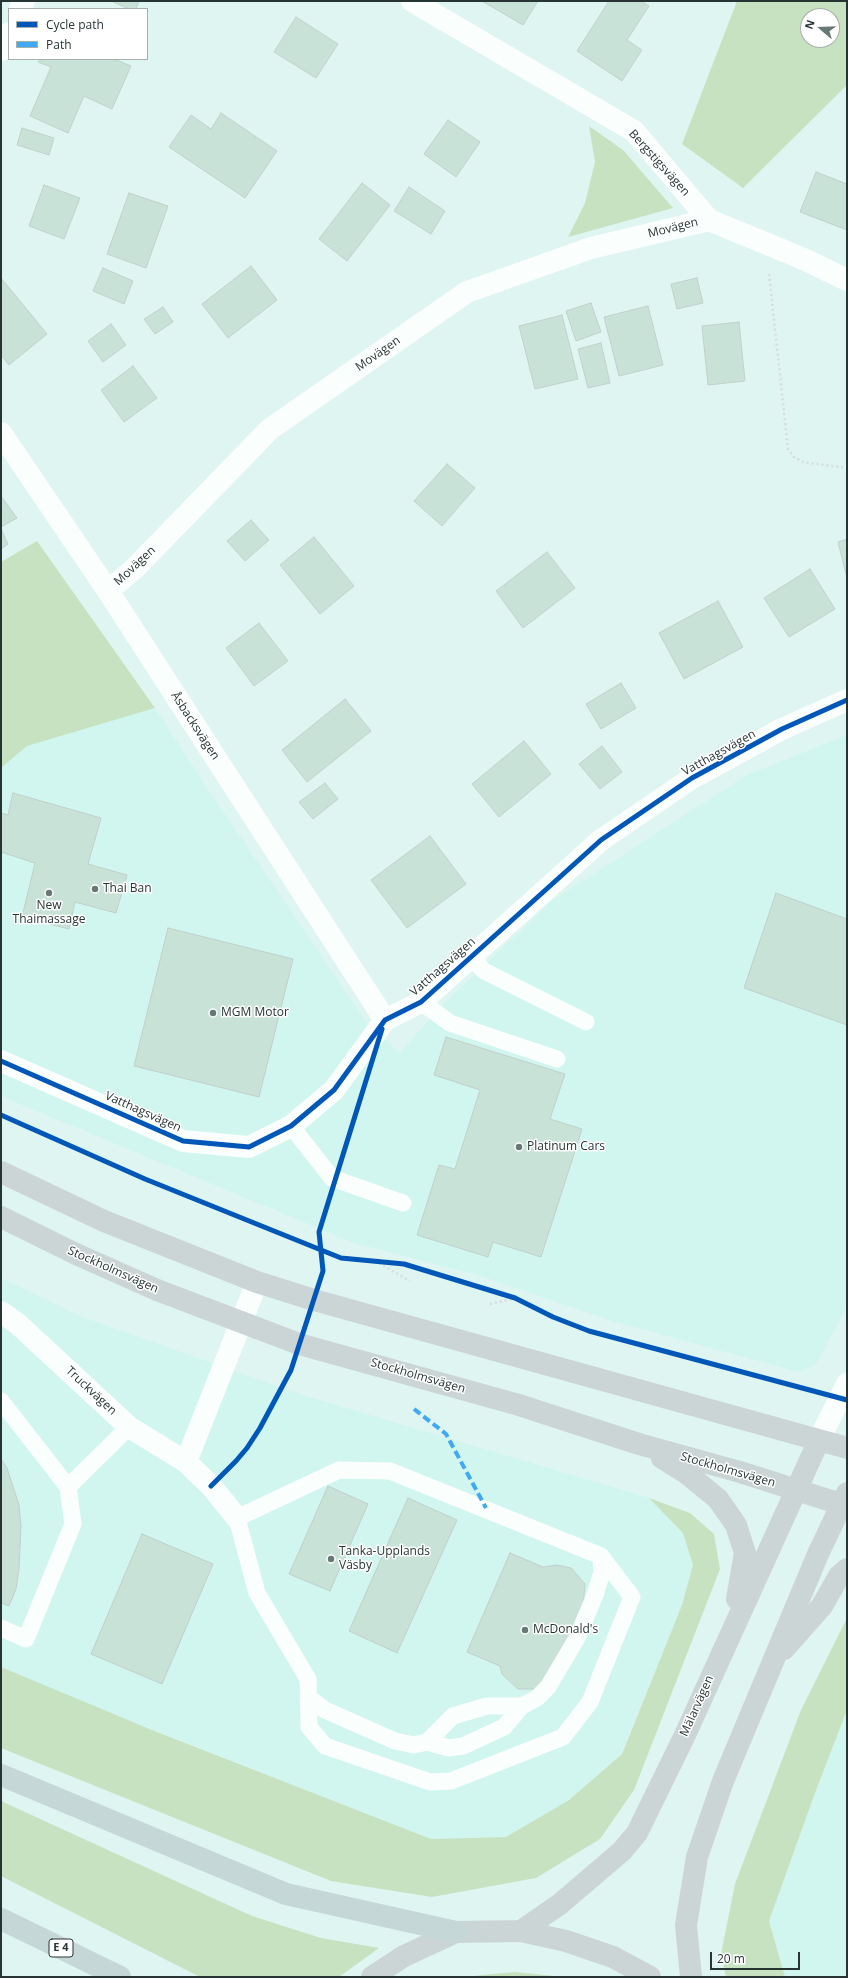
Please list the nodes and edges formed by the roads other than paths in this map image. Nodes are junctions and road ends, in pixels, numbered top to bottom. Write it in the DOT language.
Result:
graph roads {
  1 [pos="412,1"];
  2 [pos="8,35"];
  3 [pos="1,50"];
  4 [pos="709,220"];
  5 [pos="847,280"];
  6 [pos="1,433"];
  7 [pos="108,591"];
  8 [pos="847,700"];
  9 [pos="471,957"];
  10 [pos="421,1002"];
  11 [pos="384,1020"];
  12 [pos="586,1022"];
  13 [pos="557,1059"];
  14 [pos="1,1061"];
  15 [pos="291,1126"];
  16 [pos="1,1172"];
  17 [pos="403,1203"];
  18 [pos="1,1217"];
  19 [pos="257,1282"];
  20 [pos="1,1312"];
  21 [pos="241,1323"];
  22 [pos="847,1384"];
  23 [pos="1,1402"];
  24 [pos="129,1427"];
  25 [pos="819,1440"];
  26 [pos="639,1444"];
  27 [pos="847,1448"];
  28 [pos="186,1462"];
  29 [pos="68,1487"];
  30 [pos="796,1490"];
  31 [pos="845,1501"];
  32 [pos="237,1518"];
  33 [pos="601,1556"];
  34 [pos="847,1569"];
  35 [pos="1,1628"];
  36 [pos="772,1663"];
  37 [pos="712,1674"];
  38 [pos="308,1697"];
  39 [pos="522,1706"];
  40 [pos="427,1742"];
  41 [pos="1,1775"];
  42 [pos="1,1919"];
  43 [pos="521,1931"];
  44 [pos="456,1932"];
  45 [pos="120,1977"];
  46 [pos="372,1977"];
  47 [pos="650,1977"];
  48 [pos="691,1977"];
  1 -- 4 [label="street, Bergstigsvägen"];
  2 -- 3 [label="street"];
  4 -- 5 [label="street, Bergstigsvägen"];
  4 -- 7 [label="street, Movägen"];
  6 -- 7 [label="street, Åsbacksvägen"];
  7 -- 11 [label="street, Åsbacksvägen"];
  8 -- 9 [label="street, Vatthagsvägen"];
  9 -- 10 [label="street, Vatthagsvägen"];
  9 -- 12 [label="lane"];
  10 -- 11 [label="street, Vatthagsvägen"];
  10 -- 13 [label="lane"];
  11 -- 15 [label="street, Vatthagsvägen"];
  14 -- 15 [label="street, Vatthagsvägen"];
  15 -- 17 [label="lane"];
  16 -- 19 [label="main road"];
  18 -- 21 [label="main road, Stockholmsvägen"];
  19 -- 21 [label="street"];
  19 -- 25 [label="main road"];
  20 -- 24 [label="street, Truckvägen"];
  21 -- 26 [label="main road, Stockholmsvägen"];
  21 -- 28 [label="street"];
  22 -- 25 [label="street"];
  23 -- 29 [label="lane"];
  24 -- 28 [label="street, Truckvägen"];
  24 -- 29 [label="lane"];
  25 -- 27 [label="main road"];
  25 -- 30 [label="main road, Mälarvägen"];
  26 -- 30 [label="main road, Stockholmsvägen"];
  26 -- 37 [label="main road"];
  28 -- 32 [label="street, Truckvägen"];
  29 -- 35 [label="lane"];
  30 -- 31 [label="main road, Stockholmsvägen"];
  30 -- 37 [label="main road, Mälarvägen"];
  31 -- 36 [label="main road"];
  32 -- 33 [label="lane"];
  32 -- 38 [label="lane"];
  33 -- 38 [label="lane"];
  33 -- 39 [label="lane"];
  34 -- 36 [label="main road"];
  36 -- 48 [label="main road"];
  37 -- 43 [label="main road, Mälarvägen"];
  38 -- 40 [label="lane"];
  39 -- 40 [label="lane"];
  39 -- 40 [label="lane"];
  41 -- 44 [label="highway"];
  42 -- 45 [label="highway, E 4"];
  43 -- 44 [label="main road"];
  43 -- 47 [label="main road"];
  44 -- 46 [label="main road"];
}
